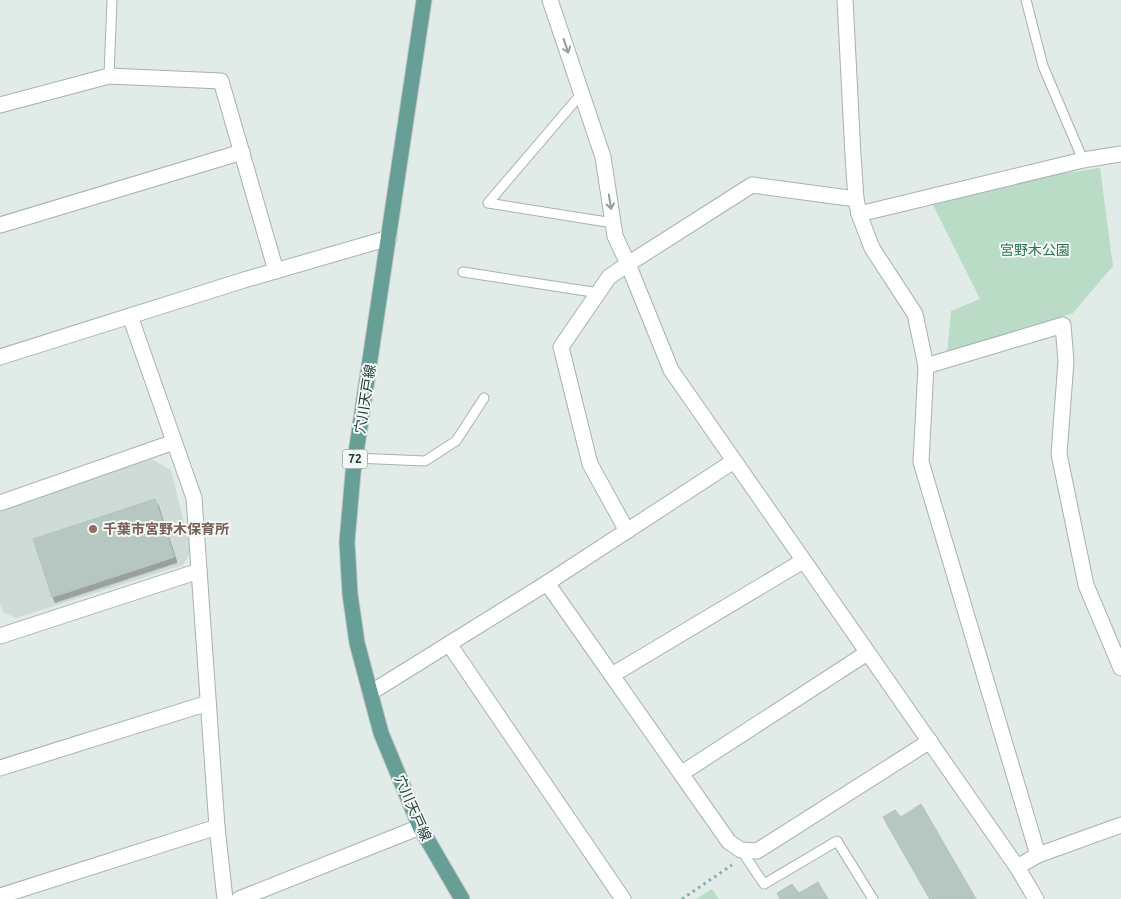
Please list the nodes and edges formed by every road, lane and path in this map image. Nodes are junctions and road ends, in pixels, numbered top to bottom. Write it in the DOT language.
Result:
graph roads {
  1 [pos="112,0"];
  2 [pos="424,0"];
  3 [pos="550,0"];
  4 [pos="845,0"];
  5 [pos="1026,0"];
  6 [pos="109,76"];
  7 [pos="582,93"];
  8 [pos="0,105"];
  9 [pos="242,152"];
  10 [pos="1121,154"];
  11 [pos="1083,160"];
  12 [pos="858,207"];
  13 [pos="613,223"];
  14 [pos="0,225"];
  15 [pos="389,238"];
  16 [pos="628,264"];
  17 [pos="276,271"];
  18 [pos="463,272"];
  19 [pos="599,293"];
  20 [pos="130,316"];
  21 [pos="0,357"];
  22 [pos="926,366"];
  23 [pos="484,398"];
  24 [pos="174,442"];
  25 [pos="356,458"];
  26 [pos="734,461"];
  27 [pos="0,503"];
  28 [pos="627,531"];
  29 [pos="803,561"];
  30 [pos="198,571"];
  31 [pos="547,583"];
  32 [pos="0,636"];
  33 [pos="449,644"];
  34 [pos="867,654"];
  35 [pos="1121,668"];
  36 [pos="612,675"];
  37 [pos="370,693"];
  38 [pos="208,703"];
  39 [pos="930,741"];
  40 [pos="0,768"];
  41 [pos="682,773"];
  42 [pos="1121,825"];
  43 [pos="218,827"];
  44 [pos="420,827"];
  45 [pos="741,850"];
  46 [pos="1038,855"];
  47 [pos="1018,867"];
  48 [pos="0,896"];
  49 [pos="225,899"];
  50 [pos="239,899"];
  51 [pos="462,899"];
  52 [pos="623,899"];
  53 [pos="682,899"];
  54 [pos="872,899"];
  55 [pos="1036,899"];
  1 -- 6 [label="lane"];
  2 -- 15 [label="main road, 穴川天戸線 / 72"];
  3 -- 7 [label="street, one-way"];
  4 -- 12 [label="street"];
  5 -- 11 [label="lane"];
  6 -- 8 [label="street"];
  6 -- 9 [label="street"];
  7 -- 13 [label="street, one-way"];
  7 -- 13 [label="lane"];
  9 -- 14 [label="street"];
  9 -- 17 [label="street"];
  10 -- 11 [label="street"];
  11 -- 12 [label="street"];
  12 -- 16 [label="street"];
  12 -- 22 [label="street"];
  13 -- 16 [label="street"];
  15 -- 17 [label="street"];
  15 -- 25 [label="main road, 穴川天戸線 / 72"];
  16 -- 19 [label="street"];
  16 -- 26 [label="street"];
  17 -- 20 [label="street"];
  18 -- 19 [label="lane"];
  19 -- 28 [label="street"];
  20 -- 21 [label="street"];
  20 -- 24 [label="street"];
  22 -- 35 [label="street"];
  22 -- 46 [label="street"];
  23 -- 25 [label="lane"];
  24 -- 27 [label="street"];
  24 -- 30 [label="street"];
  25 -- 37 [label="main road, 穴川天戸線 / 72"];
  26 -- 28 [label="street"];
  26 -- 29 [label="street"];
  28 -- 31 [label="street"];
  29 -- 34 [label="street"];
  29 -- 36 [label="street"];
  30 -- 32 [label="street"];
  30 -- 38 [label="street"];
  31 -- 33 [label="street"];
  31 -- 36 [label="street"];
  33 -- 37 [label="street"];
  33 -- 52 [label="street"];
  34 -- 39 [label="street"];
  34 -- 41 [label="street"];
  36 -- 41 [label="street"];
  37 -- 44 [label="main road, 穴川天戸線 / 72"];
  38 -- 40 [label="street"];
  38 -- 43 [label="street"];
  39 -- 45 [label="street"];
  39 -- 47 [label="street"];
  41 -- 45 [label="street"];
  42 -- 46 [label="street"];
  43 -- 48 [label="street"];
  43 -- 49 [label="street"];
  44 -- 50 [label="street"];
  44 -- 51 [label="main road, 穴川天戸線 / 72"];
  45 -- 53 [label="path"];
  45 -- 54 [label="lane"];
  46 -- 47 [label="street"];
  47 -- 55 [label="street"];
}
